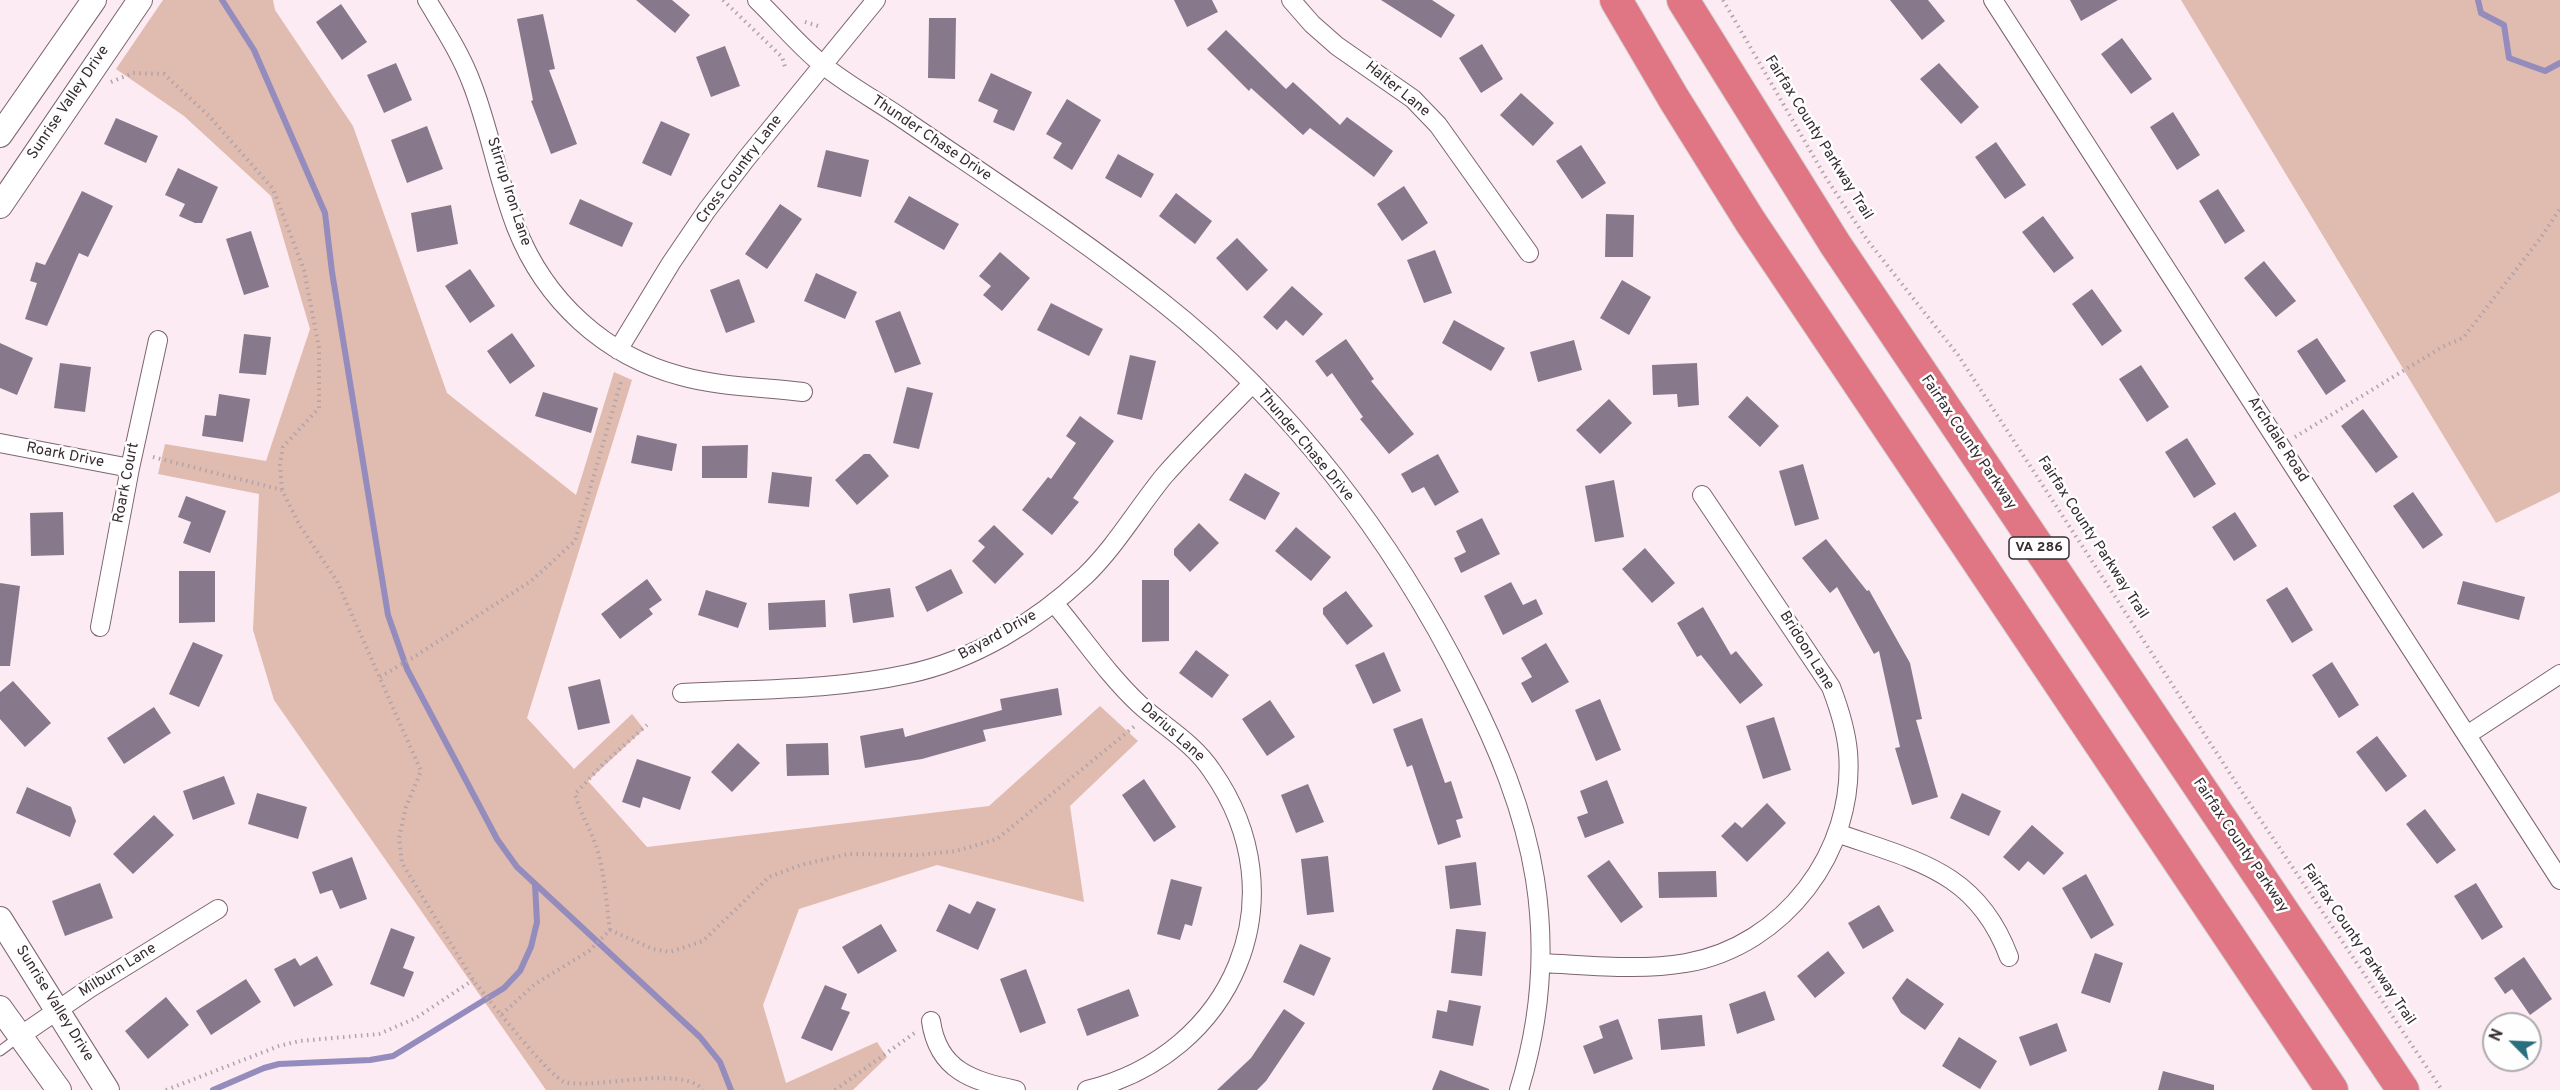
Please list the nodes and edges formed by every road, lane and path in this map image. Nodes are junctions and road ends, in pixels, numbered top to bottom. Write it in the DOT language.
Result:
graph roads {
  1 [pos="94,0"];
  2 [pos="140,0"];
  3 [pos="427,0"];
  4 [pos="723,0"];
  5 [pos="757,0"];
  6 [pos="876,0"];
  7 [pos="1291,0"];
  8 [pos="1616,0"];
  9 [pos="1683,0"];
  10 [pos="1723,0"];
  11 [pos="1993,0"];
  12 [pos="822,64"];
  13 [pos="786,70"];
  14 [pos="109,82"];
  15 [pos="0,135"];
  16 [pos="0,206"];
  17 [pos="2560,209"];
  18 [pos="1529,253"];
  19 [pos="158,340"];
  20 [pos="618,350"];
  21 [pos="622,378"];
  22 [pos="1252,384"];
  23 [pos="803,392"];
  24 [pos="0,443"];
  25 [pos="2281,446"];
  26 [pos="153,457"];
  27 [pos="130,468"];
  28 [pos="282,490"];
  29 [pos="1702,495"];
  30 [pos="1054,603"];
  31 [pos="100,627"];
  32 [pos="2560,674"];
  33 [pos="380,677"];
  34 [pos="682,693"];
  35 [pos="1150,713"];
  36 [pos="647,725"];
  37 [pos="2467,735"];
  38 [pos="1837,833"];
  39 [pos="2560,880"];
  40 [pos="218,909"];
  41 [pos="0,918"];
  42 [pos="610,930"];
  43 [pos="2010,957"];
  44 [pos="1540,963"];
  45 [pos="473,980"];
  46 [pos="0,1008"];
  47 [pos="57,1010"];
  48 [pos="501,1015"];
  49 [pos="931,1021"];
  50 [pos="20,1036"];
  51 [pos="0,1050"];
  52 [pos="59,1090"];
  53 [pos="107,1090"];
  54 [pos="166,1090"];
  55 [pos="703,1090"];
  56 [pos="835,1090"];
  57 [pos="1017,1090"];
  58 [pos="1087,1090"];
  59 [pos="1519,1090"];
  60 [pos="2332,1090"];
  61 [pos="2403,1090"];
  62 [pos="2442,1090"];
  1 -- 15 [label="main road"];
  2 -- 16 [label="main road, Sunrise Valley Drive"];
  3 -- 20 [label="street, Stirrup Iron Lane"];
  4 -- 13 [label="path"];
  5 -- 12 [label="street, Thunder Chase Drive"];
  6 -- 12 [label="street, Cross Country Lane"];
  7 -- 18 [label="street, Halter Lane"];
  8 -- 60 [label="highway"];
  9 -- 61 [label="highway, Fairfax County Parkway / VA 286"];
  10 -- 62 [label="path, Fairfax County Parkway Trail"];
  11 -- 25 [label="street, Archdale Road"];
  12 -- 20 [label="street, Cross Country Lane"];
  12 -- 22 [label="street, Thunder Chase Drive"];
  14 -- 28 [label="path"];
  17 -- 25 [label="path"];
  19 -- 27 [label="street, Roark Court"];
  20 -- 23 [label="street, Stirrup Iron Lane"];
  21 -- 33 [label="path"];
  22 -- 30 [label="street, Bayard Drive"];
  22 -- 44 [label="street, Thunder Chase Drive"];
  24 -- 27 [label="street, Roark Drive"];
  25 -- 37 [label="street, Archdale Road"];
  26 -- 28 [label="path"];
  27 -- 31 [label="street, Roark Court"];
  28 -- 33 [label="path"];
  29 -- 38 [label="street, Bridoon Lane"];
  30 -- 34 [label="street, Bayard Drive"];
  30 -- 35 [label="street, Darius Lane"];
  32 -- 37 [label="street"];
  33 -- 45 [label="path"];
  35 -- 42 [label="path"];
  35 -- 58 [label="street, Darius Lane"];
  36 -- 42 [label="path"];
  37 -- 39 [label="street, Archdale Road"];
  38 -- 43 [label="street"];
  38 -- 44 [label="street, Bridoon Lane"];
  40 -- 47 [label="street, Milburn Lane"];
  41 -- 47 [label="main road, Sunrise Valley Drive"];
  42 -- 48 [label="path"];
  44 -- 59 [label="street, Thunder Chase Drive"];
  45 -- 48 [label="path"];
  45 -- 54 [label="path"];
  46 -- 50 [label="main road"];
  47 -- 50 [label="street, Milburn Lane"];
  47 -- 53 [label="main road, Sunrise Valley Drive"];
  48 -- 55 [label="path"];
  49 -- 56 [label="path"];
  49 -- 57 [label="street"];
  50 -- 51 [label="lane"];
  50 -- 52 [label="main road"];
}
